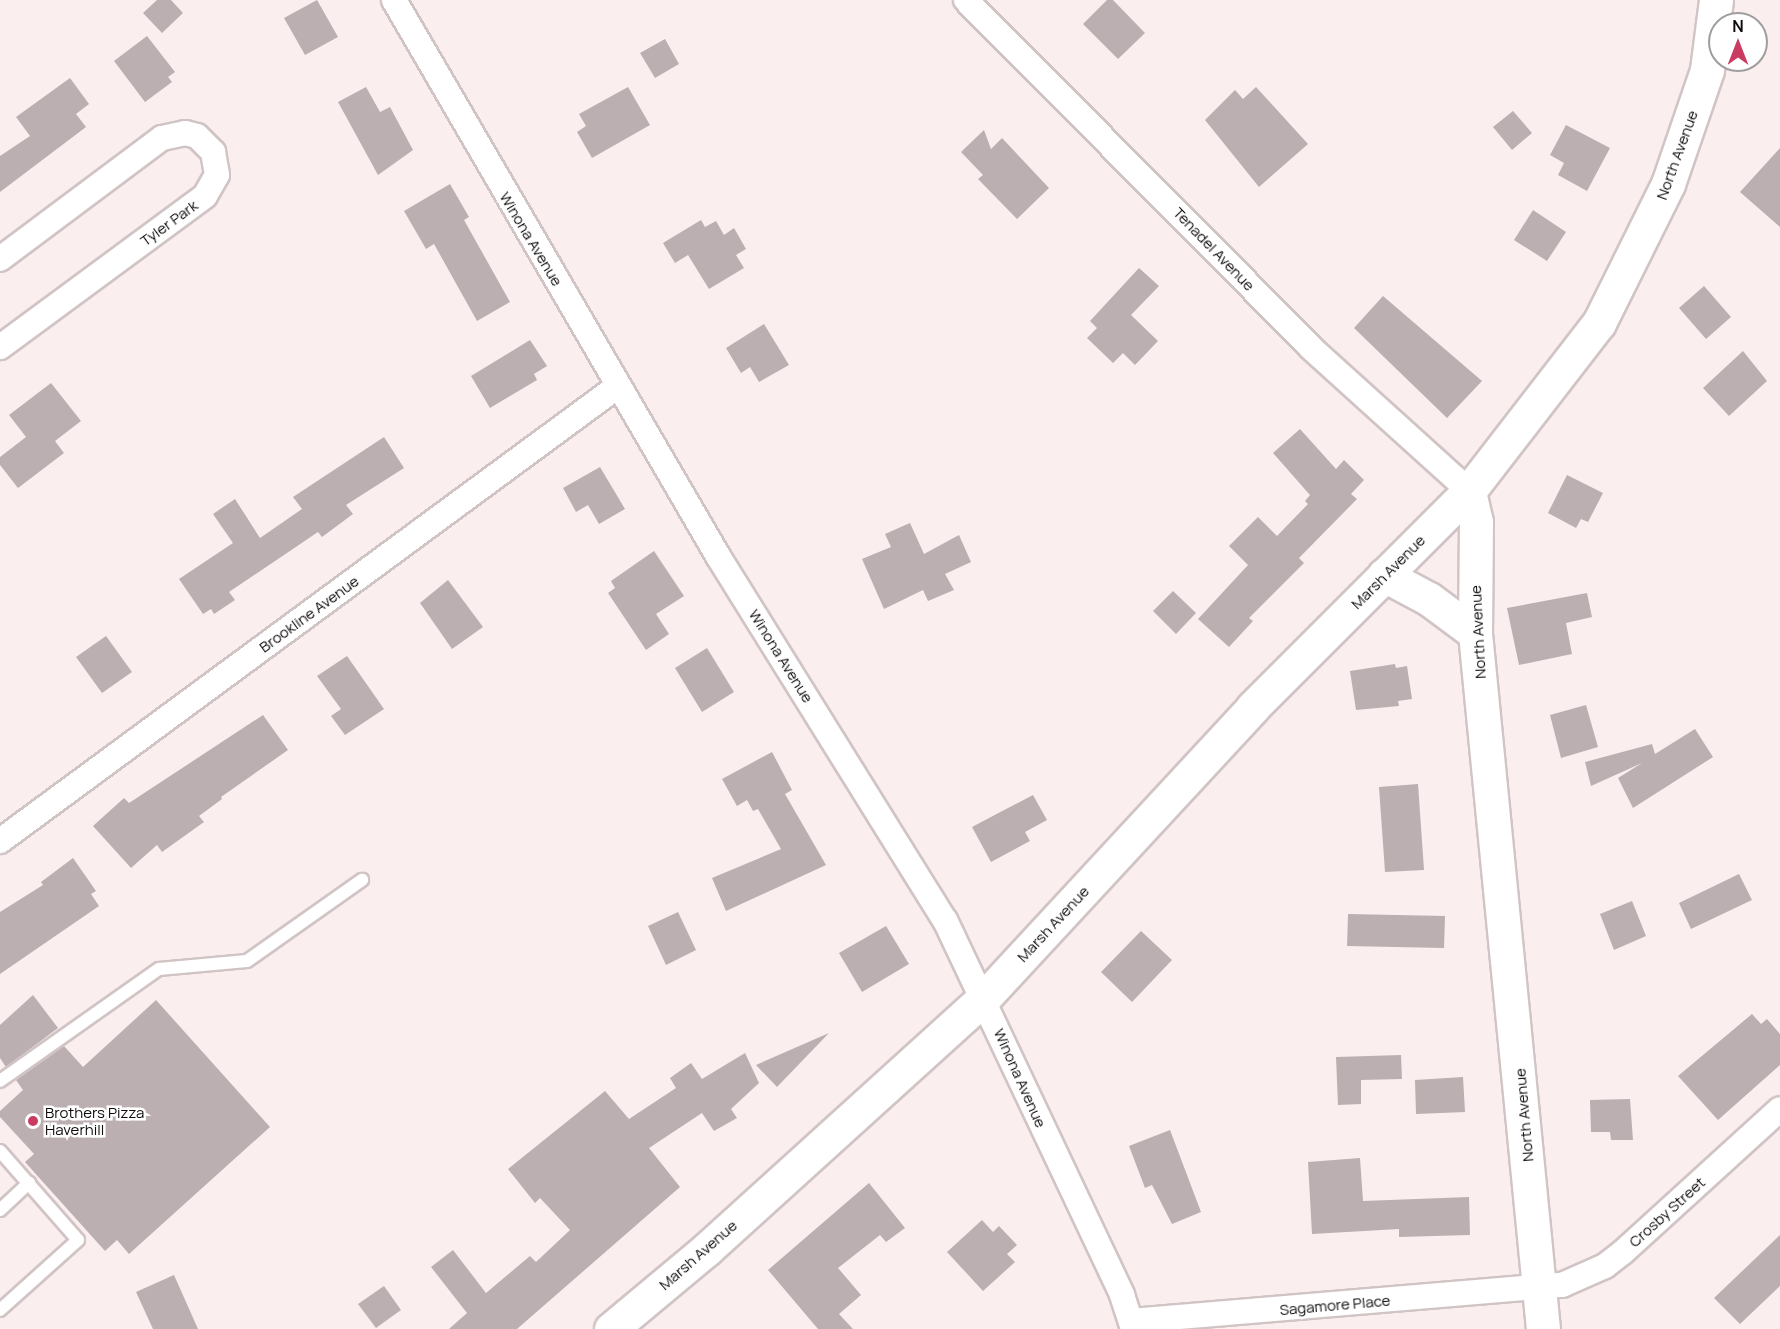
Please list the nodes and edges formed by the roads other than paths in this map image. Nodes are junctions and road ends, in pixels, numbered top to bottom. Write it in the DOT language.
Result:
graph roads {
  1 [pos="394,0"];
  2 [pos="966,0"];
  3 [pos="1716,0"];
  4 [pos="0,259"];
  5 [pos="0,347"];
  6 [pos="618,386"];
  7 [pos="1469,491"];
  8 [pos="1384,575"];
  9 [pos="1475,633"];
  10 [pos="0,841"];
  11 [pos="362,880"];
  12 [pos="984,998"];
  13 [pos="0,1081"];
  14 [pos="1780,1109"];
  15 [pos="0,1151"];
  16 [pos="28,1183"];
  17 [pos="0,1210"];
  18 [pos="1539,1289"];
  19 [pos="0,1310"];
  20 [pos="1132,1325"];
  21 [pos="611,1329"];
  22 [pos="1543,1329"];
  1 -- 6 [label="street, Winona Avenue"];
  2 -- 7 [label="street, Tenadel Avenue"];
  3 -- 7 [label="main road, North Avenue"];
  4 -- 5 [label="street, Tyler Park"];
  6 -- 10 [label="street, Brookline Avenue"];
  6 -- 12 [label="street, Winona Avenue"];
  7 -- 8 [label="main road, Marsh Avenue"];
  7 -- 9 [label="main road, North Avenue"];
  8 -- 9 [label="main road"];
  8 -- 12 [label="main road, Marsh Avenue"];
  9 -- 18 [label="main road, North Avenue"];
  11 -- 13 [label="lane"];
  12 -- 20 [label="street, Winona Avenue"];
  12 -- 21 [label="main road, Marsh Avenue"];
  14 -- 18 [label="street, Crosby Street"];
  15 -- 16 [label="lane"];
  16 -- 17 [label="lane"];
  16 -- 19 [label="lane"];
  18 -- 20 [label="street, Sagamore Place"];
  18 -- 22 [label="main road, North Avenue"];
}
